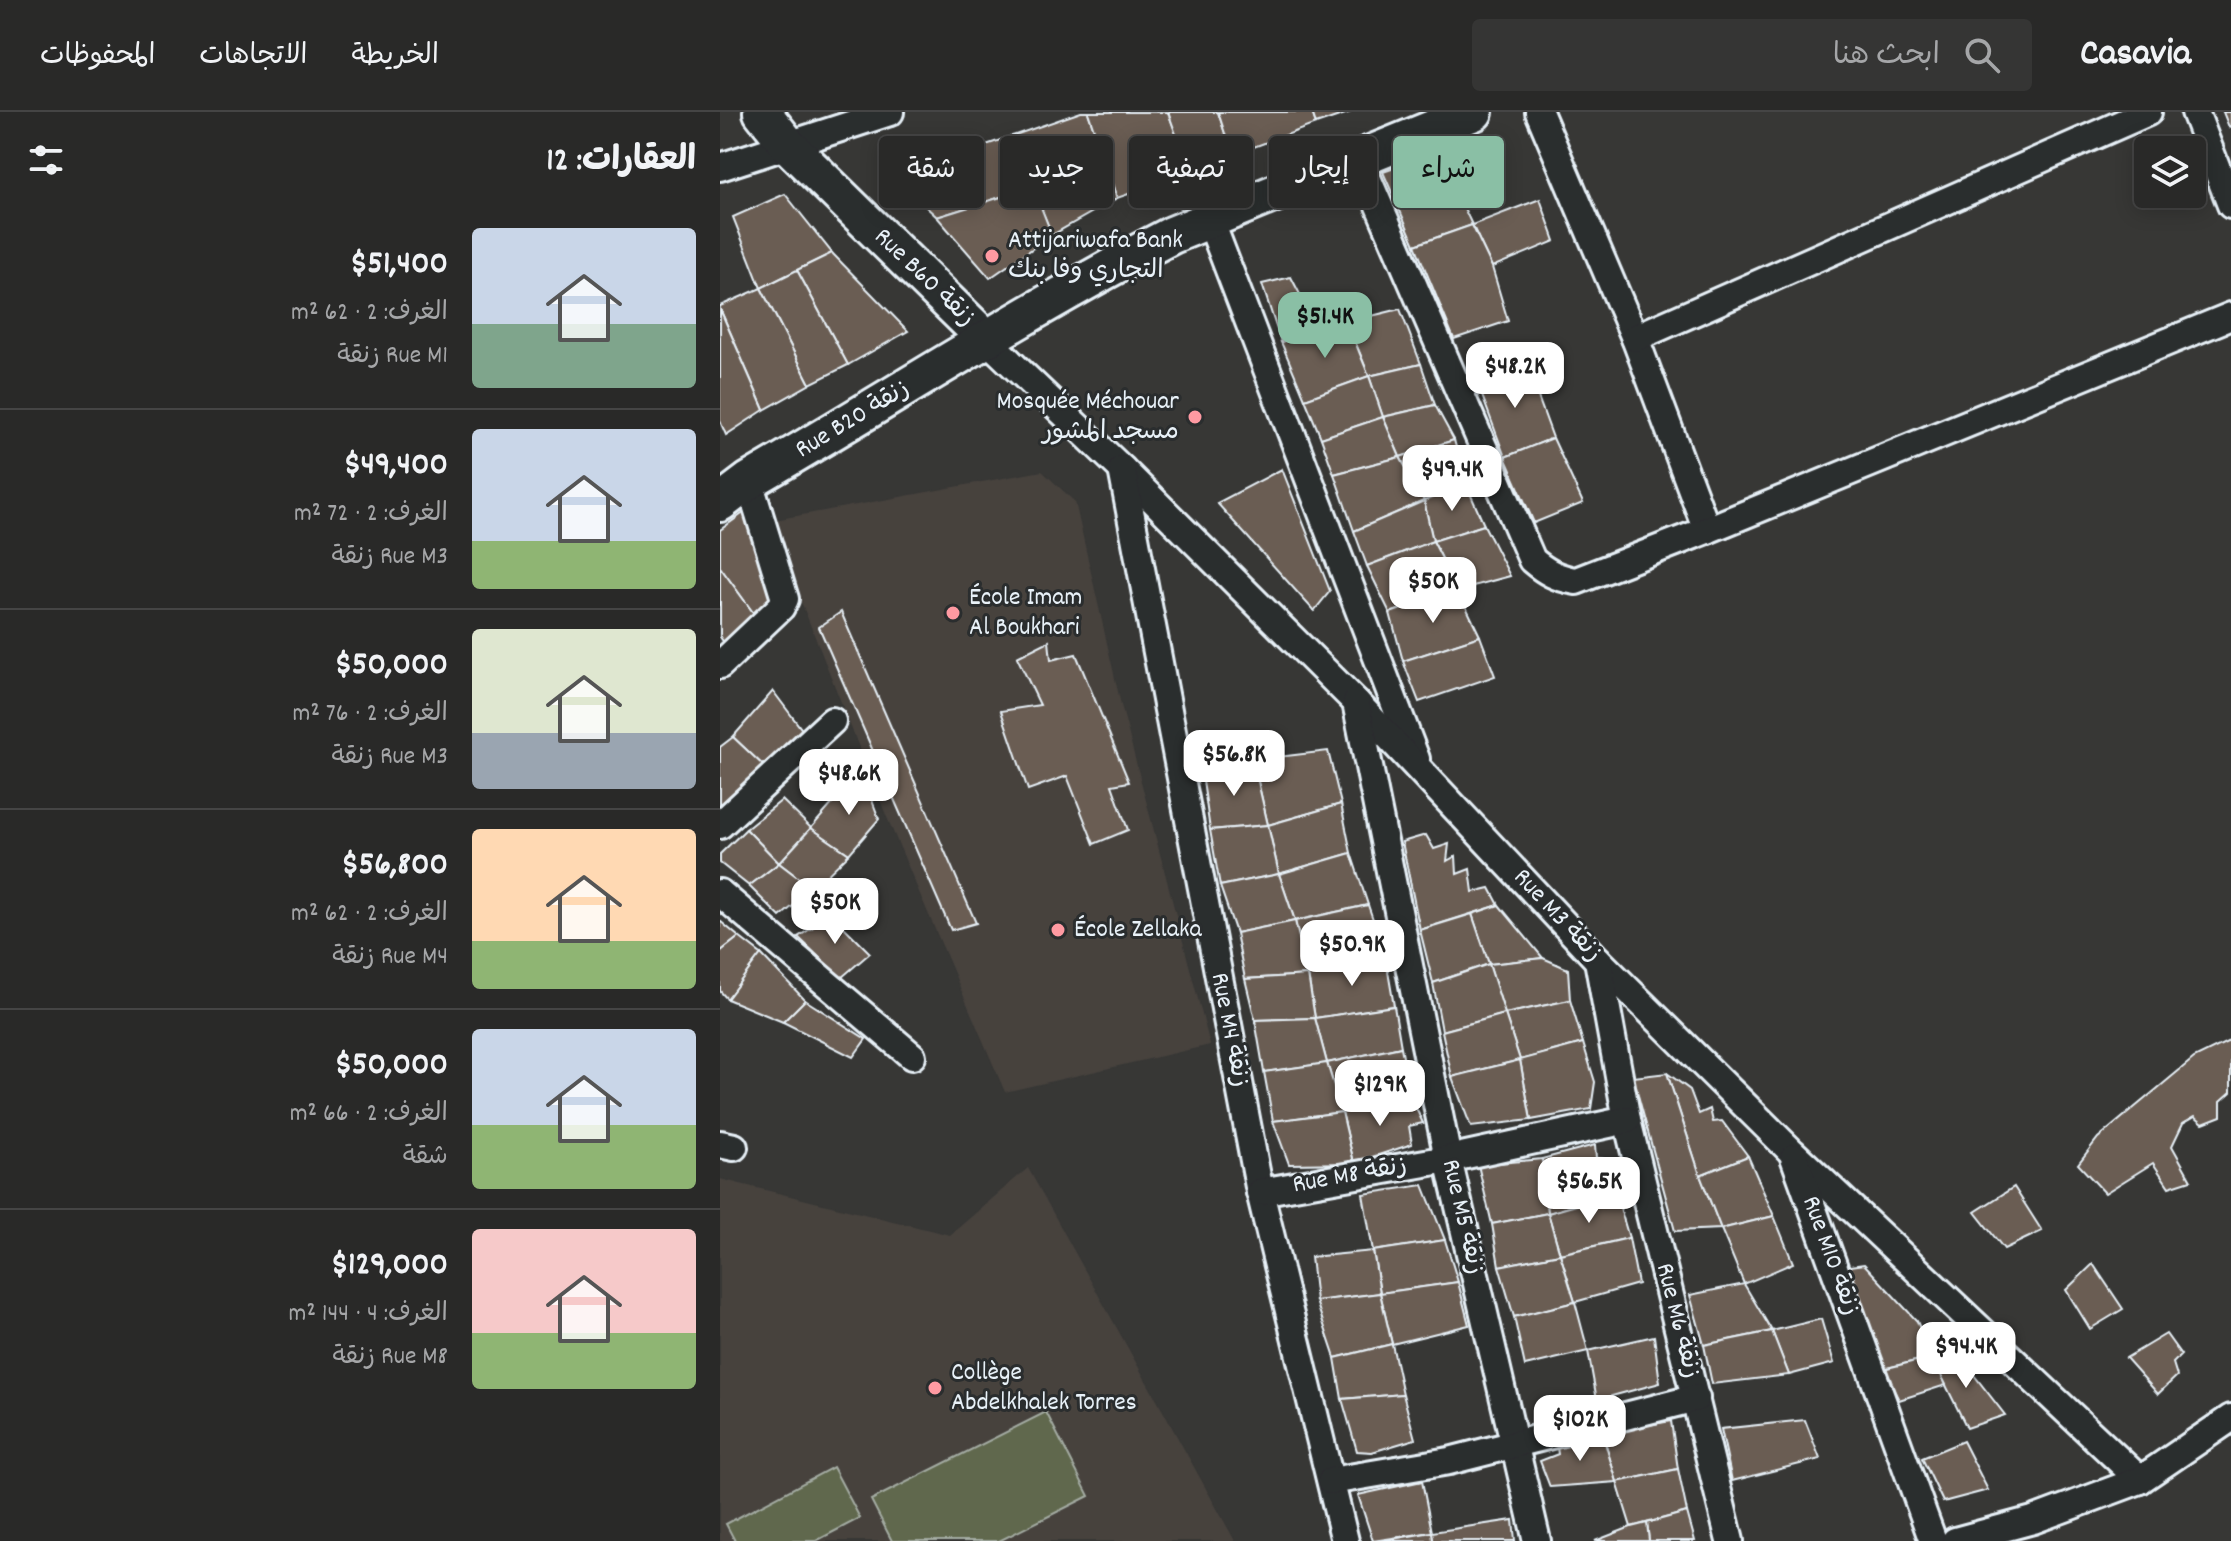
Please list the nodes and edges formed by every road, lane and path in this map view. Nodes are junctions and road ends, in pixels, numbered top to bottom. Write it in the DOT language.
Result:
graph roads {
  1 [pos="762,112"];
  2 [pos="890,112"];
  3 [pos="1474,112"];
  4 [pos="1539,112"];
  5 [pos="2148,112"];
  6 [pos="2195,112"];
  7 [pos="789,146"];
  8 [pos="1377,150"];
  9 [pos="720,167"];
  10 [pos="1269,195"];
  11 [pos="1377,201"];
  12 [pos="2231,205"];
  13 [pos="1210,220"];
  14 [pos="2231,316"];
  15 [pos="1635,338"];
  16 [pos="987,340"];
  17 [pos="1122,469"];
  18 [pos="749,481"];
  19 [pos="720,503"];
  20 [pos="1707,530"];
  21 [pos="720,665"];
  22 [pos="1356,702"];
  23 [pos="832,721"];
  24 [pos="1420,770"];
  25 [pos="720,825"];
  26 [pos="720,893"];
  27 [pos="1598,960"];
  28 [pos="912,1056"];
  29 [pos="1627,1120"];
  30 [pos="1792,1152"];
  31 [pos="1448,1159"];
  32 [pos="1260,1192"];
  33 [pos="1696,1398"];
  34 [pos="2231,1418"];
  35 [pos="1514,1444"];
  36 [pos="2140,1480"];
  37 [pos="1331,1481"];
  38 [pos="1345,1541"];
  39 [pos="1537,1541"];
  40 [pos="1730,1541"];
  41 [pos="1933,1541"];
  42 [pos="1955,1541"];
  1 -- 7 [label="street, Rue B60 زنقة"];
  2 -- 7 [label="street"];
  3 -- 8 [label="street, Rue B20 زنقة"];
  4 -- 15 [label="street"];
  5 -- 15 [label="street"];
  6 -- 12 [label="street"];
  7 -- 9 [label="street"];
  7 -- 16 [label="street, Rue B60 زنقة"];
  10 -- 13 [label="street, Rue B20 زنقة"];
  11 -- 20 [label="street"];
  13 -- 16 [label="street, Rue B20 زنقة"];
  13 -- 24 [label="street"];
  14 -- 20 [label="street"];
  15 -- 20 [label="street"];
  16 -- 17 [label="street, Rue M3 زنقة"];
  16 -- 18 [label="street, Rue B20 زنقة"];
  17 -- 22 [label="street, Rue M3 زنقة"];
  17 -- 32 [label="street, Rue M4 زنقة"];
  18 -- 19 [label="street, Rue B20 زنقة"];
  18 -- 21 [label="street"];
  22 -- 24 [label="street, Rue M3 زنقة"];
  22 -- 31 [label="street, Rue M5 زنقة"];
  23 -- 25 [label="street"];
  24 -- 27 [label="street, Rue M3 زنقة"];
  26 -- 28 [label="street"];
  27 -- 29 [label="street, Rue M6 زنقة"];
  27 -- 30 [label="street, Rue M3 زنقة"];
  29 -- 31 [label="street, Rue M8 زنقة"];
  29 -- 33 [label="street, Rue M6 زنقة"];
  30 -- 36 [label="street, Rue M3 زنقة"];
  30 -- 41 [label="street, Rue M10 زنقة"];
  31 -- 32 [label="street, Rue M8 زنقة"];
  31 -- 35 [label="street, Rue M5 زنقة"];
  32 -- 37 [label="street, Rue M4 زنقة"];
  33 -- 35 [label="street"];
  33 -- 40 [label="street, Rue M6 زنقة"];
  34 -- 36 [label="street"];
  35 -- 37 [label="street"];
  35 -- 39 [label="street, Rue M5 زنقة"];
  36 -- 42 [label="street"];
  37 -- 38 [label="street, Rue M4 زنقة"];
}
